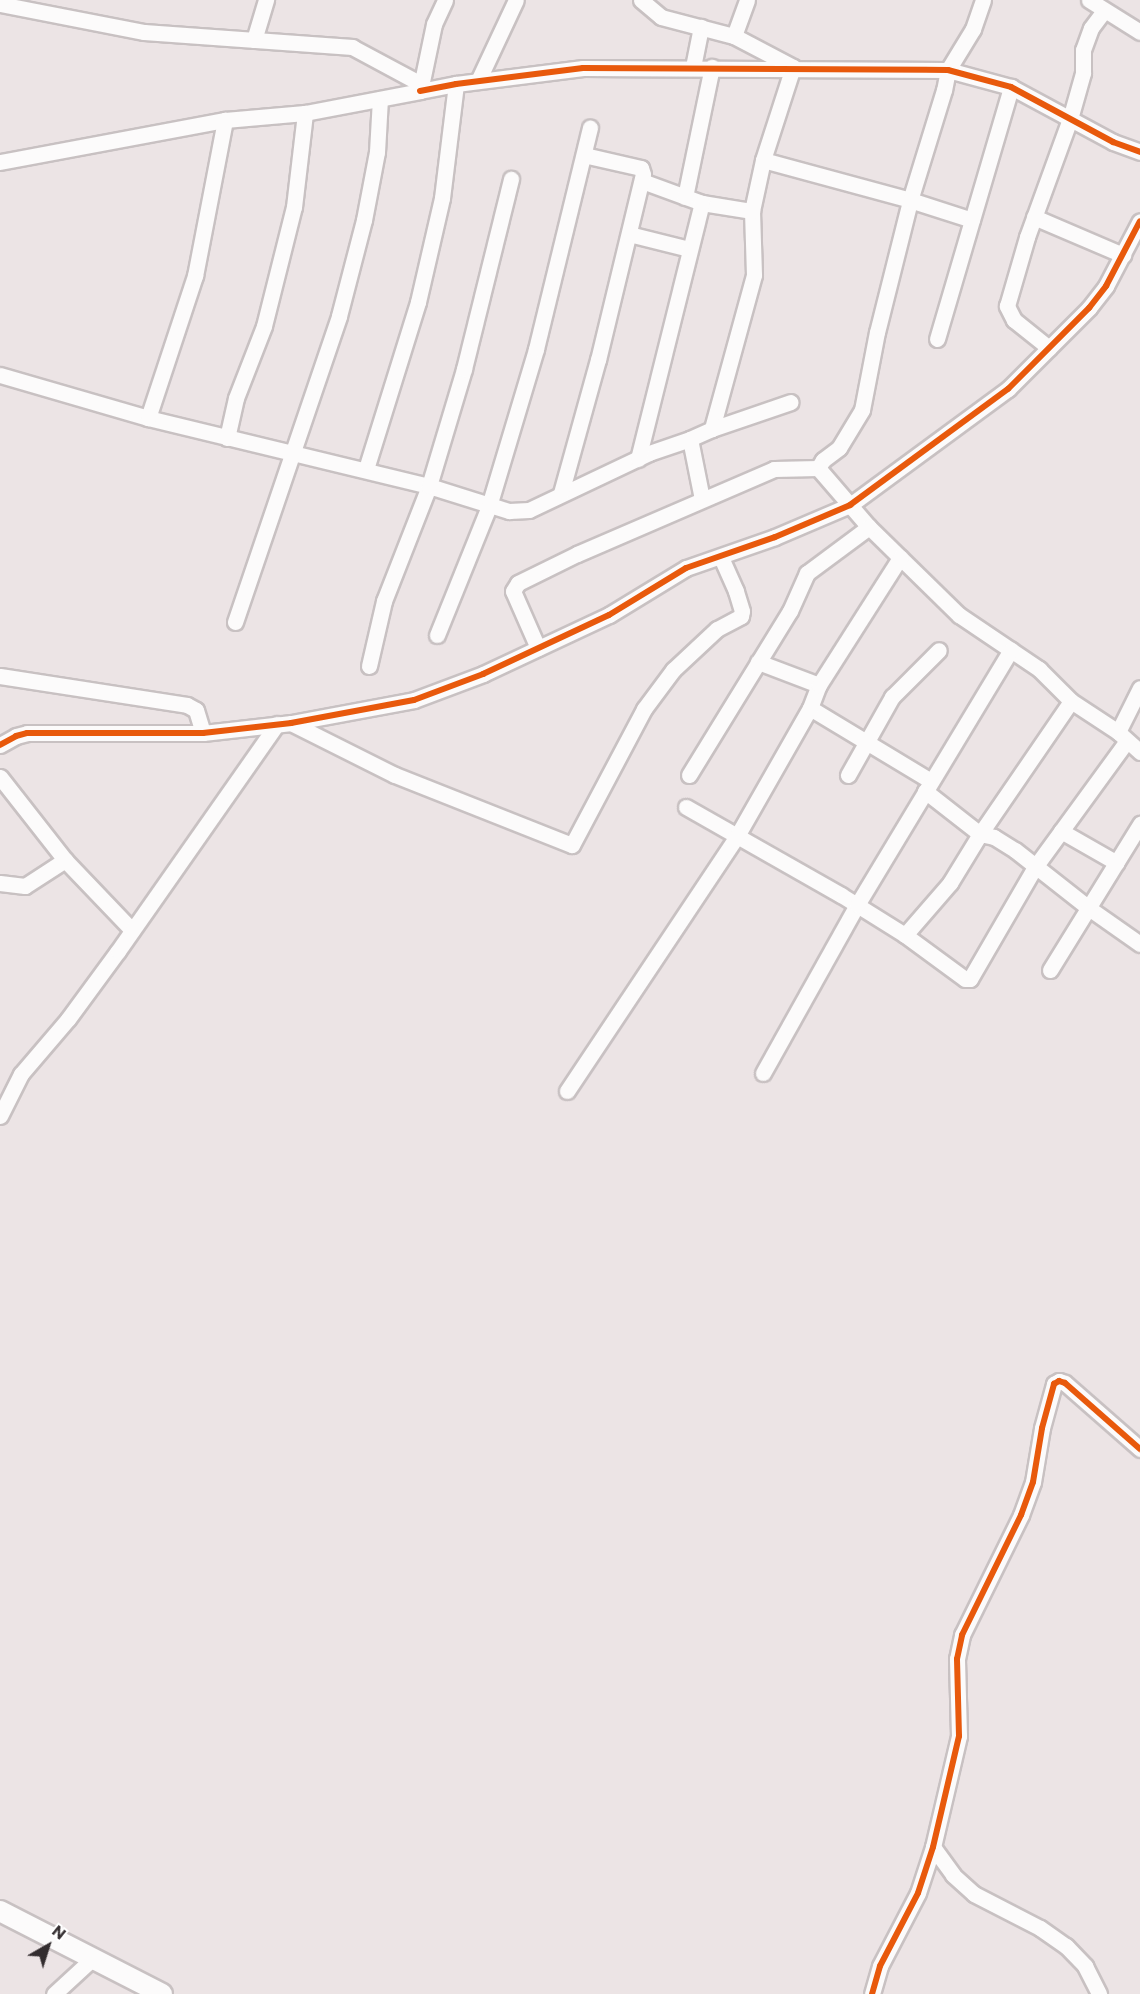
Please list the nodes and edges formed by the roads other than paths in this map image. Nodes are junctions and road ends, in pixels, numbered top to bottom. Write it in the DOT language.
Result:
graph roads {
  1 [pos="266,0"];
  2 [pos="445,0"];
  3 [pos="516,0"];
  4 [pos="641,0"];
  5 [pos="747,0"];
  6 [pos="983,0"];
  7 [pos="1089,0"];
  8 [pos="0,4"];
  9 [pos="1104,11"];
  10 [pos="701,27"];
  11 [pos="1140,32"];
  12 [pos="734,36"];
  13 [pos="254,40"];
  14 [pos="693,67"];
  15 [pos="712,67"];
  16 [pos="793,67"];
  17 [pos="948,70"];
  18 [pos="478,81"];
  19 [pos="456,84"];
  20 [pos="1011,87"];
  21 [pos="420,88"];
  22 [pos="380,99"];
  23 [pos="304,113"];
  24 [pos="1070,119"];
  25 [pos="225,120"];
  26 [pos="590,129"];
  27 [pos="1140,152"];
  28 [pos="584,155"];
  29 [pos="763,160"];
  30 [pos="0,162"];
  31 [pos="511,179"];
  32 [pos="642,181"];
  33 [pos="685,197"];
  34 [pos="910,200"];
  35 [pos="702,203"];
  36 [pos="752,211"];
  37 [pos="1034,217"];
  38 [pos="972,220"];
  39 [pos="1140,220"];
  40 [pos="629,234"];
  41 [pos="689,249"];
  42 [pos="1123,255"];
  43 [pos="937,339"];
  44 [pos="1049,348"];
  45 [pos="0,375"];
  46 [pos="791,402"];
  47 [pos="148,418"];
  48 [pos="712,429"];
  49 [pos="227,438"];
  50 [pos="690,440"];
  51 [pos="294,454"];
  52 [pos="638,459"];
  53 [pos="818,468"];
  54 [pos="366,470"];
  55 [pos="429,486"];
  56 [pos="561,493"];
  57 [pos="702,499"];
  58 [pos="850,505"];
  59 [pos="489,506"];
  60 [pos="870,526"];
  61 [pos="721,557"];
  62 [pos="900,558"];
  63 [pos="235,622"];
  64 [pos="437,636"];
  65 [pos="538,648"];
  66 [pos="939,650"];
  67 [pos="1011,650"];
  68 [pos="758,662"];
  69 [pos="369,666"];
  70 [pos="0,676"];
  71 [pos="819,685"];
  72 [pos="1140,688"];
  73 [pos="1071,700"];
  74 [pos="810,708"];
  75 [pos="284,724"];
  76 [pos="203,733"];
  77 [pos="1122,737"];
  78 [pos="867,742"];
  79 [pos="0,745"];
  80 [pos="1140,752"];
  81 [pos="689,775"];
  82 [pos="848,775"];
  83 [pos="0,777"];
  84 [pos="928,786"];
  85 [pos="686,807"];
  86 [pos="1140,824"];
  87 [pos="1062,831"];
  88 [pos="980,834"];
  89 [pos="737,836"];
  90 [pos="65,860"];
  91 [pos="1117,863"];
  92 [pos="1035,867"];
  93 [pos="0,883"];
  94 [pos="857,905"];
  95 [pos="1090,909"];
  96 [pos="132,930"];
  97 [pos="904,935"];
  98 [pos="1140,944"];
  99 [pos="1050,970"];
  100 [pos="763,1073"];
  101 [pos="567,1091"];
  102 [pos="0,1116"];
  103 [pos="1140,1449"];
  104 [pos="933,1847"];
  105 [pos="0,1911"];
  106 [pos="92,1959"];
  107 [pos="54,1994"];
  108 [pos="162,1994"];
  109 [pos="872,1994"];
  110 [pos="1099,1994"];
  1 -- 13 [label="street"];
  2 -- 21 [label="street"];
  3 -- 18 [label="street"];
  4 -- 10 [label="street"];
  5 -- 12 [label="street"];
  6 -- 17 [label="street"];
  7 -- 9 [label="street"];
  8 -- 13 [label="street"];
  9 -- 11 [label="street"];
  9 -- 24 [label="street"];
  10 -- 12 [label="street"];
  10 -- 14 [label="street"];
  12 -- 16 [label="street"];
  13 -- 21 [label="street"];
  14 -- 15 [label="street"];
  14 -- 18 [label="street"];
  15 -- 16 [label="street"];
  15 -- 33 [label="street"];
  16 -- 17 [label="street"];
  16 -- 29 [label="street"];
  17 -- 20 [label="street"];
  17 -- 34 [label="street"];
  18 -- 19 [label="street"];
  19 -- 21 [label="street"];
  19 -- 54 [label="street"];
  20 -- 24 [label="street"];
  20 -- 38 [label="street"];
  21 -- 22 [label="street"];
  22 -- 23 [label="street"];
  22 -- 51 [label="street"];
  23 -- 25 [label="street"];
  23 -- 49 [label="street"];
  24 -- 27 [label="street"];
  24 -- 37 [label="street"];
  25 -- 30 [label="street"];
  25 -- 47 [label="street"];
  26 -- 28 [label="street"];
  28 -- 32 [label="street"];
  28 -- 59 [label="street"];
  29 -- 34 [label="street"];
  29 -- 36 [label="street"];
  31 -- 55 [label="street"];
  32 -- 33 [label="street"];
  32 -- 40 [label="street"];
  33 -- 35 [label="street"];
  34 -- 38 [label="street"];
  34 -- 53 [label="street"];
  35 -- 36 [label="street"];
  35 -- 41 [label="street"];
  36 -- 48 [label="street"];
  37 -- 42 [label="street"];
  37 -- 44 [label="street"];
  38 -- 43 [label="street"];
  39 -- 42 [label="street"];
  40 -- 41 [label="street"];
  40 -- 56 [label="street"];
  41 -- 52 [label="street"];
  42 -- 44 [label="street"];
  44 -- 58 [label="street"];
  45 -- 47 [label="street"];
  46 -- 48 [label="street"];
  47 -- 49 [label="street"];
  48 -- 50 [label="street"];
  49 -- 51 [label="street"];
  50 -- 52 [label="street"];
  50 -- 57 [label="street"];
  51 -- 54 [label="street"];
  51 -- 63 [label="street"];
  52 -- 56 [label="street"];
  53 -- 57 [label="street"];
  53 -- 58 [label="street"];
  54 -- 55 [label="street"];
  55 -- 59 [label="street"];
  55 -- 69 [label="street"];
  56 -- 59 [label="street"];
  57 -- 65 [label="street"];
  58 -- 60 [label="street"];
  58 -- 61 [label="street"];
  59 -- 64 [label="street"];
  60 -- 62 [label="street"];
  60 -- 68 [label="street"];
  61 -- 65 [label="street"];
  61 -- 75 [label="street"];
  62 -- 67 [label="street"];
  62 -- 71 [label="street"];
  65 -- 75 [label="street"];
  66 -- 78 [label="street"];
  67 -- 73 [label="street"];
  67 -- 84 [label="street"];
  68 -- 71 [label="street"];
  68 -- 81 [label="street"];
  70 -- 76 [label="street"];
  71 -- 74 [label="street"];
  72 -- 77 [label="street"];
  73 -- 77 [label="street"];
  73 -- 88 [label="street"];
  74 -- 78 [label="street"];
  74 -- 89 [label="street"];
  75 -- 76 [label="street"];
  75 -- 96 [label="street"];
  76 -- 79 [label="street"];
  77 -- 80 [label="street"];
  77 -- 87 [label="street"];
  78 -- 82 [label="street"];
  78 -- 84 [label="street"];
  83 -- 90 [label="street"];
  84 -- 88 [label="street"];
  84 -- 94 [label="street"];
  85 -- 89 [label="street"];
  86 -- 91 [label="street"];
  87 -- 91 [label="street"];
  87 -- 92 [label="street"];
  88 -- 92 [label="street"];
  88 -- 97 [label="street"];
  89 -- 94 [label="street"];
  89 -- 101 [label="street"];
  90 -- 93 [label="street"];
  90 -- 96 [label="street"];
  91 -- 95 [label="street"];
  92 -- 95 [label="street"];
  92 -- 97 [label="street"];
  94 -- 97 [label="street"];
  94 -- 100 [label="street"];
  95 -- 98 [label="street"];
  95 -- 99 [label="street"];
  96 -- 102 [label="street"];
  103 -- 104 [label="street"];
  104 -- 109 [label="street"];
  104 -- 110 [label="street"];
  105 -- 106 [label="street"];
  106 -- 107 [label="street"];
  106 -- 108 [label="street"];
}
